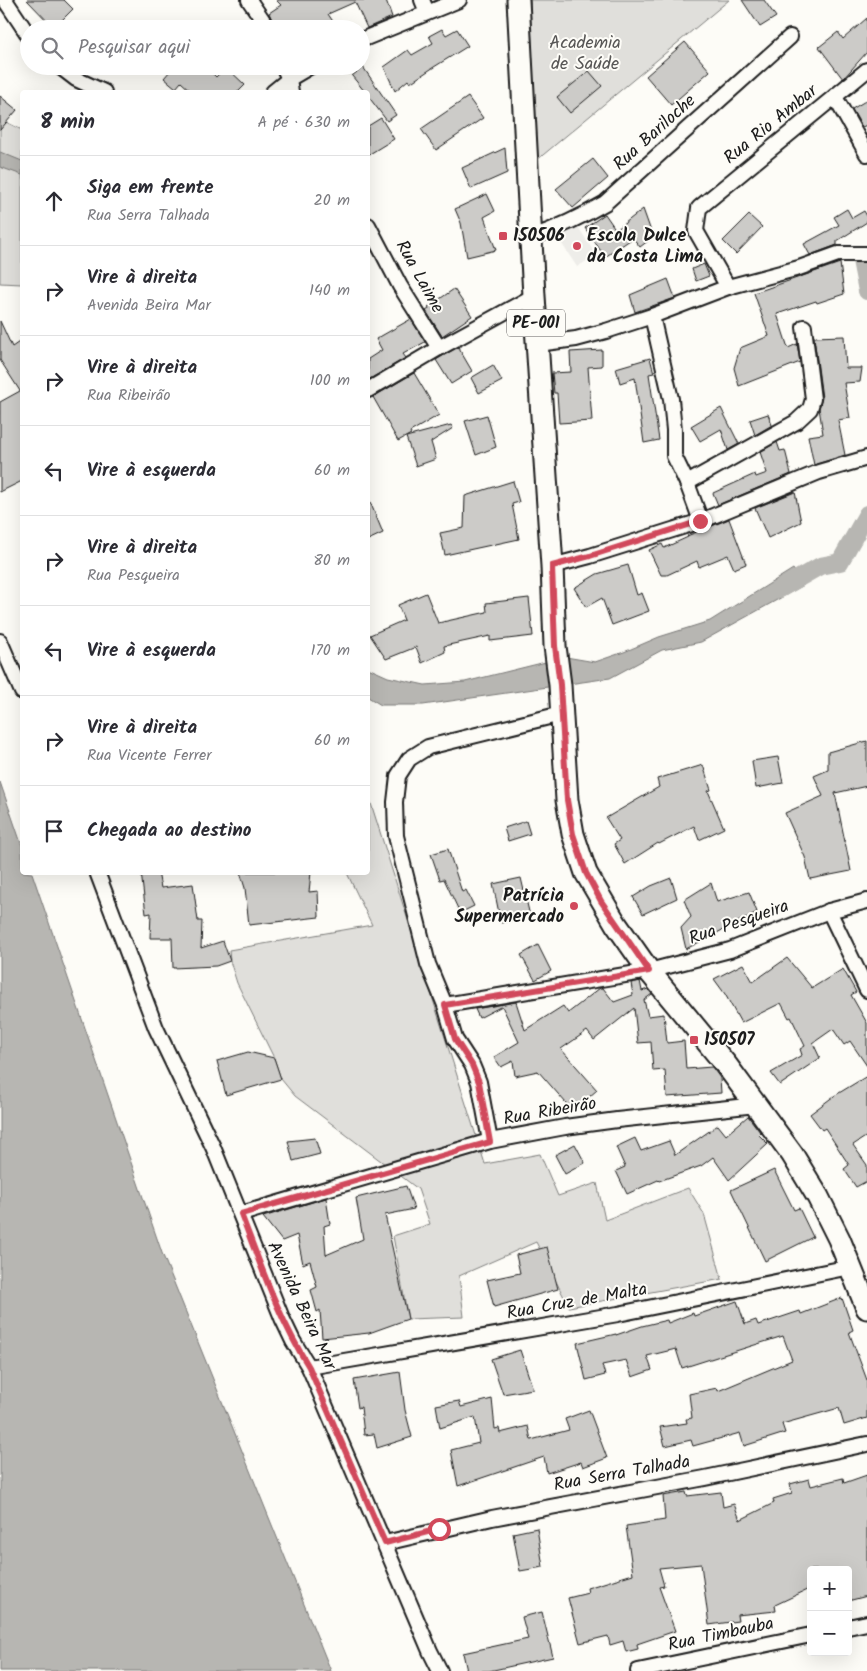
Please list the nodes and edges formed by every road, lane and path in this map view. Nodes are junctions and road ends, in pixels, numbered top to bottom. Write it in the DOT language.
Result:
graph roads {
  1 [pos="5,0"];
  2 [pos="249,0"];
  3 [pos="459,0"];
  4 [pos="518,0"];
  5 [pos="424,6"];
  6 [pos="262,20"];
  7 [pos="20,22"];
  8 [pos="370,35"];
  9 [pos="790,36"];
  10 [pos="867,70"];
  11 [pos="71,75"];
  12 [pos="288,79"];
  13 [pos="100,90"];
  14 [pos="275,90"];
  15 [pos="835,96"];
  16 [pos="867,154"];
  17 [pos="370,229"];
  18 [pos="532,237"];
  19 [pos="867,254"];
  20 [pos="728,287"];
  21 [pos="534,296"];
  22 [pos="652,316"];
  23 [pos="804,327"];
  24 [pos="538,344"];
  25 [pos="439,348"];
  26 [pos="370,389"];
  27 [pos="867,458"];
  28 [pos="687,482"];
  29 [pos="700,521"];
  30 [pos="552,566"];
  31 [pos="0,641"];
  32 [pos="20,687"];
  33 [pos="561,714"];
  34 [pos="99,875"];
  35 [pos="867,901"];
  36 [pos="829,911"];
  37 [pos="649,971"];
  38 [pos="867,990"];
  39 [pos="445,1005"];
  40 [pos="756,1105"];
  41 [pos="490,1142"];
  42 [pos="241,1214"];
  43 [pos="850,1267"];
  44 [pos="867,1308"];
  45 [pos="309,1367"];
  46 [pos="867,1444"];
  47 [pos="385,1543"];
  48 [pos="867,1623"];
  49 [pos="852,1626"];
  50 [pos="807,1636"];
  51 [pos="440,1671"];
  52 [pos="638,1671"];
  1 -- 7 [label="street"];
  2 -- 6 [label="street"];
  3 -- 5 [label="street"];
  4 -- 18 [label="main road, PE-001"];
  5 -- 8 [label="street"];
  9 -- 18 [label="street, Rua Bariloche"];
  10 -- 15 [label="street, Rua Rio Ambar"];
  11 -- 13 [label="street"];
  12 -- 14 [label="street"];
  15 -- 16 [label="street"];
  15 -- 20 [label="street, Rua Rio Ambar"];
  17 -- 25 [label="street, Rua Laime"];
  18 -- 21 [label="main road, PE-001"];
  19 -- 20 [label="street"];
  20 -- 22 [label="street"];
  21 -- 24 [label="main road, PE-001"];
  21 -- 25 [label="street"];
  22 -- 24 [label="street"];
  22 -- 28 [label="street"];
  23 -- 28 [label="street"];
  24 -- 30 [label="main road, PE-001"];
  25 -- 26 [label="street"];
  27 -- 29 [label="street"];
  28 -- 29 [label="street"];
  29 -- 30 [label="street"];
  30 -- 33 [label="main road, PE-001"];
  31 -- 32 [label="street"];
  33 -- 37 [label="main road"];
  33 -- 39 [label="street"];
  34 -- 42 [label="street, Avenida Beira Mar"];
  35 -- 36 [label="street, Rua Pesqueira"];
  36 -- 37 [label="street, Rua Pesqueira"];
  36 -- 38 [label="street"];
  37 -- 39 [label="street, Rua Pesqueira"];
  37 -- 40 [label="main road"];
  39 -- 41 [label="street"];
  40 -- 41 [label="street, Rua Ribeirão"];
  40 -- 43 [label="main road"];
  41 -- 42 [label="street, Rua Ribeirão"];
  42 -- 45 [label="street, Avenida Beira Mar"];
  43 -- 44 [label="main road"];
  43 -- 45 [label="street, Rua Cruz de Malta"];
  45 -- 47 [label="street, Avenida Beira Mar"];
  46 -- 47 [label="street, Rua Serra Talhada"];
  47 -- 51 [label="street, Avenida Beira Mar"];
  48 -- 49 [label="street"];
  50 -- 52 [label="street, Rua Timbauba"];
}
